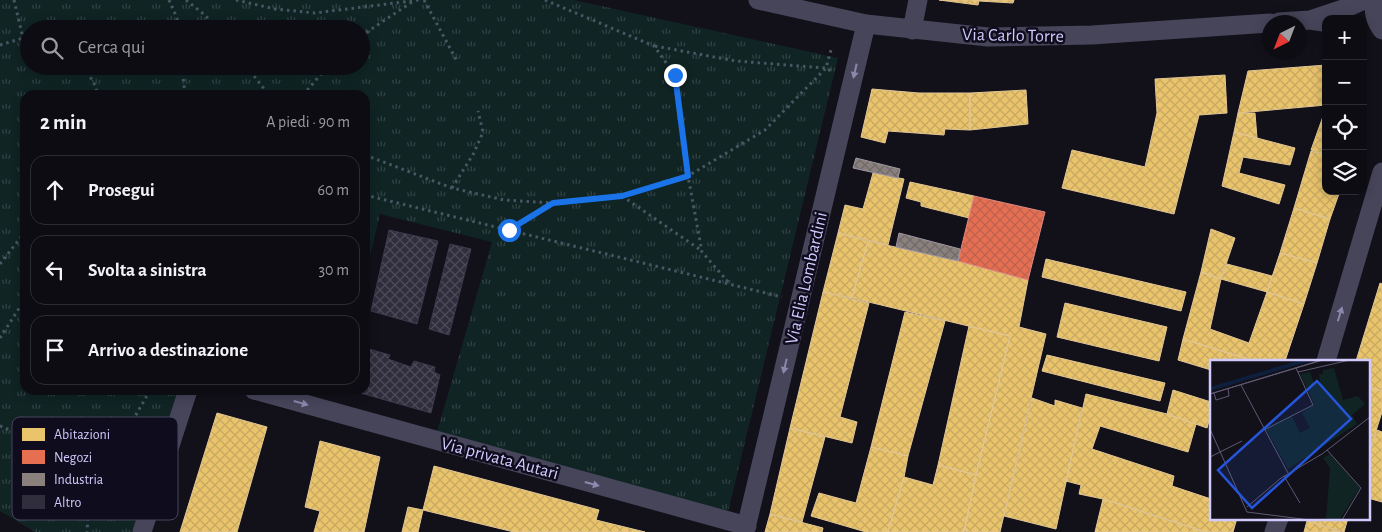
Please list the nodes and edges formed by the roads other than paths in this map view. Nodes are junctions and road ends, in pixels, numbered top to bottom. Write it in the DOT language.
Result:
graph roads {
  1 [pos="758,0"];
  2 [pos="918,0"];
  3 [pos="1364,0"];
  4 [pos="1374,0"];
  5 [pos="1318,21"];
  6 [pos="866,24"];
  7 [pos="1262,24"];
  8 [pos="1367,29"];
  9 [pos="912,30"];
  10 [pos="1382,31"];
  11 [pos="1382,172"];
  12 [pos="1326,360"];
  13 [pos="186,395"];
  14 [pos="272,395"];
  15 [pos="178,421"];
  16 [pos="146,520"];
  17 [pos="1278,520"];
  18 [pos="746,529"];
  19 [pos="142,532"];
  20 [pos="1274,532"];
  1 -- 6 [label="street, Via Carlo Torre"];
  2 -- 9 [label="street"];
  3 -- 5 [label="street"];
  4 -- 10 [label="street"];
  6 -- 9 [label="street, Via Carlo Torre"];
  6 -- 18 [label="street, Via Elia Lombardini, one-way"];
  7 -- 9 [label="street, Via Carlo Torre"];
  8 -- 10 [label="street"];
  12 -- 11 [label="street, one-way"];
  13 -- 15 [label="street"];
  14 -- 18 [label="street, Via privata Autari, one-way"];
  16 -- 19 [label="street"];
  17 -- 20 [label="street"];
}
